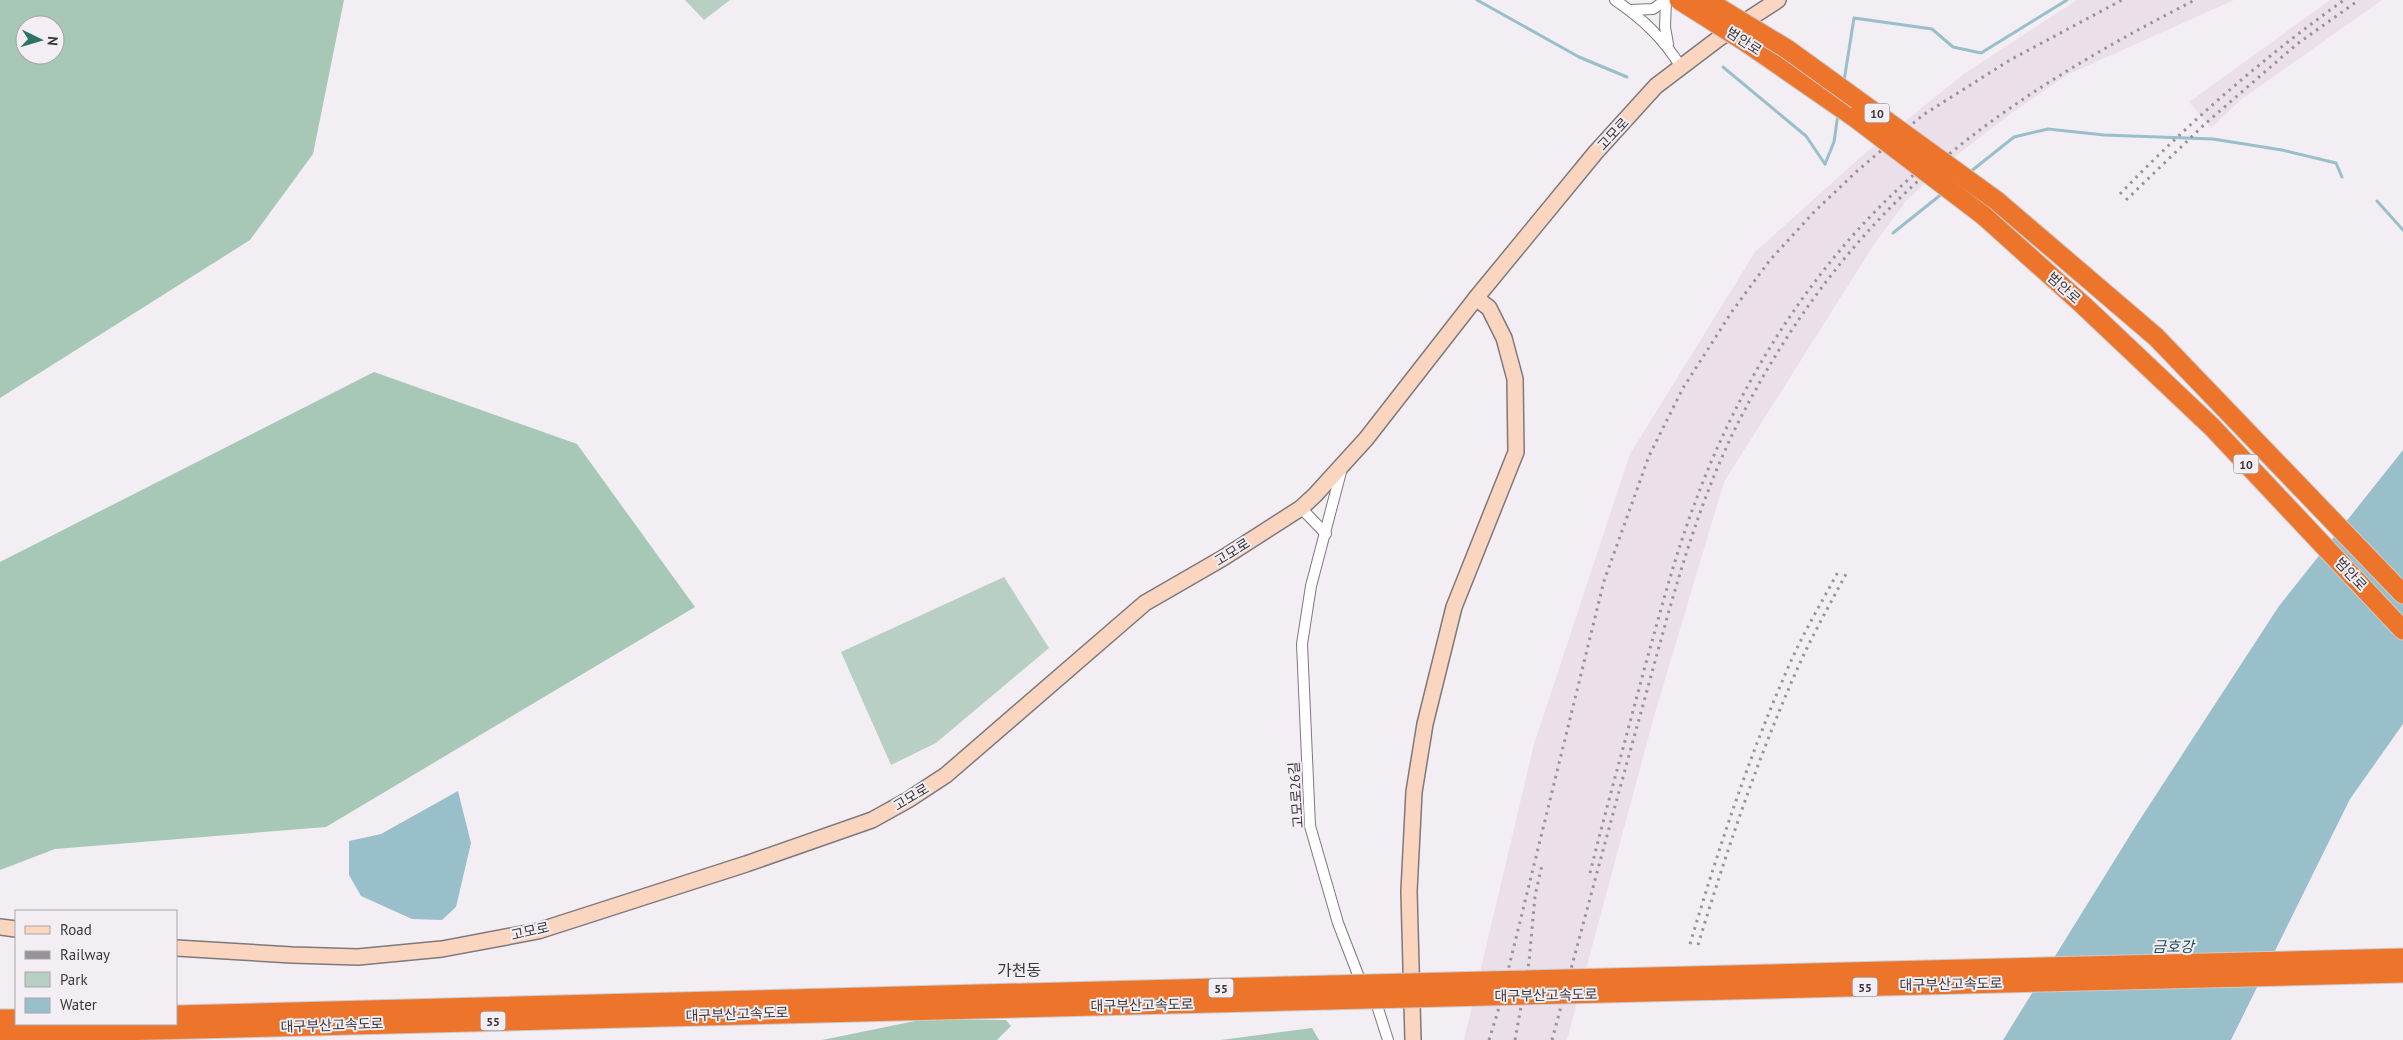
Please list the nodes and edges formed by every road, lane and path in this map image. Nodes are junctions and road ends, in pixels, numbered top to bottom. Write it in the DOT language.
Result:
graph roads {
  1 [pos="1615,0"];
  2 [pos="1666,0"];
  3 [pos="1679,0"];
  4 [pos="1706,0"];
  5 [pos="1773,1"];
  6 [pos="1629,10"];
  7 [pos="1669,47"];
  8 [pos="1681,67"];
  9 [pos="1476,298"];
  10 [pos="1342,468"];
  11 [pos="1301,508"];
  12 [pos="1326,534"];
  13 [pos="2403,594"];
  14 [pos="2403,630"];
  15 [pos="0,928"];
  16 [pos="15,929"];
  17 [pos="178,948"];
  18 [pos="2403,958"];
  19 [pos="2403,973"];
  20 [pos="1329,993"];
  21 [pos="986,1001"];
  22 [pos="178,1015"];
  23 [pos="0,1019"];
  24 [pos="15,1019"];
  25 [pos="0,1034"];
  26 [pos="1388,1040"];
  27 [pos="1413,1040"];
  1 -- 6 [label="street"];
  2 -- 6 [label="street"];
  2 -- 7 [label="street"];
  3 -- 14 [label="highway, 범안로 / 10, bridge"];
  4 -- 13 [label="highway, 범안로 / 10, bridge"];
  5 -- 8 [label="main road, 고모로"];
  6 -- 7 [label="street"];
  7 -- 8 [label="street"];
  8 -- 9 [label="main road, 고모로"];
  9 -- 10 [label="main road, 고모로"];
  9 -- 27 [label="main road"];
  10 -- 11 [label="main road, 고모로"];
  10 -- 12 [label="street, 고모로26길"];
  11 -- 12 [label="street"];
  11 -- 17 [label="main road, 고모로"];
  12 -- 26 [label="street, 고모로26길"];
  15 -- 16 [label="main road"];
  18 -- 20 [label="highway, 대구부산고속도로 / 55, bridge"];
  19 -- 20 [label="highway, 대구부산고속도로 / 55, bridge"];
  20 -- 21 [label="highway, 대구부산고속도로 / 55"];
  21 -- 22 [label="highway, 대구부산고속도로 / 55"];
  21 -- 25 [label="highway, 대구부산고속도로 / 55"];
  23 -- 24 [label="highway"];
}
